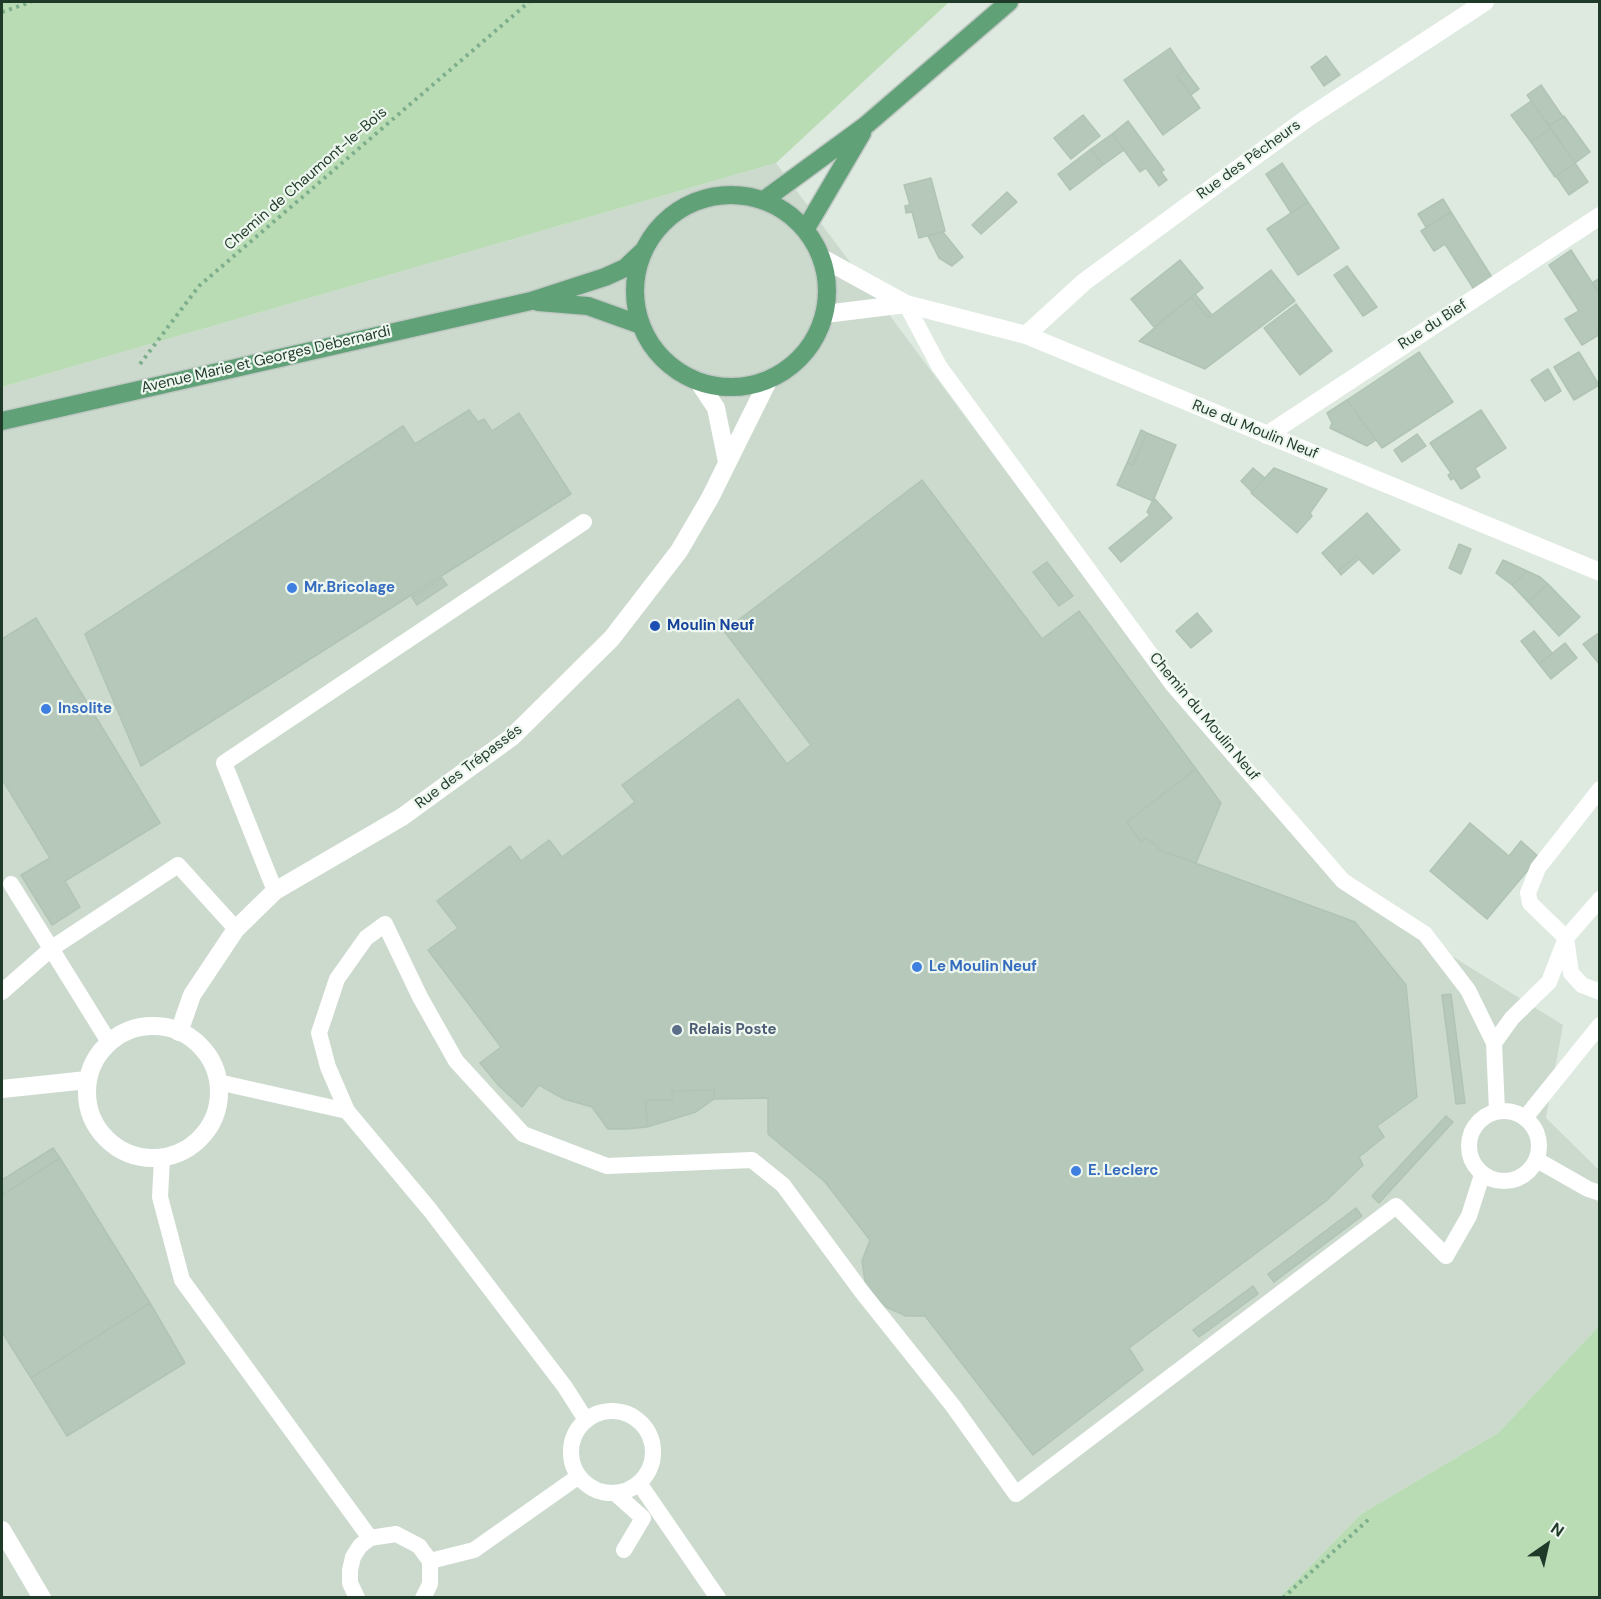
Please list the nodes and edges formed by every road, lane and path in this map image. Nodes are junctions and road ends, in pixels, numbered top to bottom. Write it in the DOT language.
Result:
graph roads {
  1 [pos="31,2"];
  2 [pos="529,2"];
  3 [pos="1009,2"];
  4 [pos="1485,2"];
  5 [pos="2,12"];
  6 [pos="866,126"];
  7 [pos="764,200"];
  8 [pos="1599,216"];
  9 [pos="805,230"];
  10 [pos="644,250"];
  11 [pos="822,258"];
  12 [pos="531,301"];
  13 [pos="906,304"];
  14 [pos="825,314"];
  15 [pos="641,325"];
  16 [pos="1026,335"];
  17 [pos="769,379"];
  18 [pos="698,381"];
  19 [pos="117,393"];
  20 [pos="2,421"];
  21 [pos="1267,435"];
  22 [pos="727,462"];
  23 [pos="584,522"];
  24 [pos="1595,566"];
  25 [pos="1599,789"];
  26 [pos="11,884"];
  27 [pos="275,891"];
  28 [pos="1599,899"];
  29 [pos="236,929"];
  30 [pos="1566,938"];
  31 [pos="52,948"];
  32 [pos="2,992"];
  33 [pos="1599,992"];
  34 [pos="1599,1025"];
  35 [pos="179,1032"];
  36 [pos="109,1042"];
  37 [pos="1494,1043"];
  38 [pos="87,1080"];
  39 [pos="218,1082"];
  40 [pos="2,1089"];
  41 [pos="347,1111"];
  42 [pos="1497,1111"];
  43 [pos="1525,1118"];
  44 [pos="162,1158"];
  45 [pos="1537,1160"];
  46 [pos="1482,1175"];
  47 [pos="1599,1193"];
  48 [pos="586,1420"];
  49 [pos="579,1476"];
  50 [pos="639,1483"];
  51 [pos="615,1493"];
  52 [pos="1369,1520"];
  53 [pos="2,1530"];
  54 [pos="370,1538"];
  55 [pos="624,1550"];
  56 [pos="430,1561"];
  57 [pos="42,1598"];
  58 [pos="357,1598"];
  59 [pos="423,1598"];
  60 [pos="718,1598"];
  61 [pos="1283,1598"];
  1 -- 5 [label="path"];
  2 -- 19 [label="path, Chemin de Chaumont-le-Bois"];
  3 -- 6 [label="main road"];
  4 -- 16 [label="street, Rue des Pêcheurs"];
  6 -- 7 [label="main road"];
  6 -- 9 [label="main road"];
  7 -- 9 [label="main road"];
  7 -- 10 [label="main road"];
  8 -- 21 [label="street, Rue du Bief"];
  9 -- 11 [label="main road"];
  10 -- 12 [label="main road, Avenue Marie et Georges Debernardi"];
  10 -- 15 [label="main road"];
  11 -- 13 [label="street, Rue du Moulin Neuf"];
  11 -- 14 [label="main road"];
  12 -- 15 [label="main road, Avenue Marie et Georges Debernardi"];
  12 -- 19 [label="main road, Avenue Marie et Georges Debernardi"];
  13 -- 14 [label="street, Rue du Moulin Neuf"];
  13 -- 16 [label="street, Rue du Moulin Neuf"];
  13 -- 37 [label="lane, Chemin du Moulin Neuf"];
  14 -- 17 [label="main road"];
  15 -- 18 [label="main road"];
  16 -- 21 [label="street, Rue du Moulin Neuf"];
  17 -- 18 [label="main road"];
  17 -- 22 [label="street, Rue des Trépassés"];
  18 -- 22 [label="street"];
  19 -- 20 [label="main road, Avenue Marie et Georges Debernardi"];
  21 -- 24 [label="street, Rue du Moulin Neuf"];
  22 -- 27 [label="street, Rue des Trépassés"];
  23 -- 27 [label="lane"];
  25 -- 30 [label="lane"];
  26 -- 31 [label="lane"];
  27 -- 29 [label="street, Rue des Trépassés"];
  28 -- 30 [label="lane"];
  29 -- 31 [label="lane"];
  29 -- 35 [label="street, Rue des Trépassés"];
  30 -- 33 [label="lane"];
  30 -- 37 [label="lane"];
  31 -- 32 [label="lane"];
  31 -- 36 [label="lane"];
  34 -- 43 [label="lane"];
  35 -- 36 [label="street"];
  35 -- 39 [label="street"];
  36 -- 38 [label="street"];
  37 -- 42 [label="lane, Chemin du Moulin Neuf"];
  38 -- 40 [label="street"];
  38 -- 44 [label="street"];
  39 -- 41 [label="lane"];
  39 -- 44 [label="street"];
  41 -- 46 [label="lane"];
  41 -- 48 [label="lane"];
  42 -- 43 [label="lane"];
  42 -- 46 [label="lane"];
  43 -- 45 [label="lane"];
  44 -- 54 [label="lane"];
  45 -- 46 [label="lane"];
  45 -- 47 [label="lane"];
  48 -- 49 [label="lane"];
  48 -- 50 [label="lane"];
  49 -- 51 [label="lane"];
  49 -- 56 [label="lane"];
  50 -- 51 [label="lane"];
  50 -- 60 [label="lane"];
  51 -- 55 [label="lane"];
  52 -- 61 [label="path"];
  53 -- 57 [label="street"];
  54 -- 56 [label="lane"];
  54 -- 58 [label="lane"];
  56 -- 59 [label="lane"];
}
